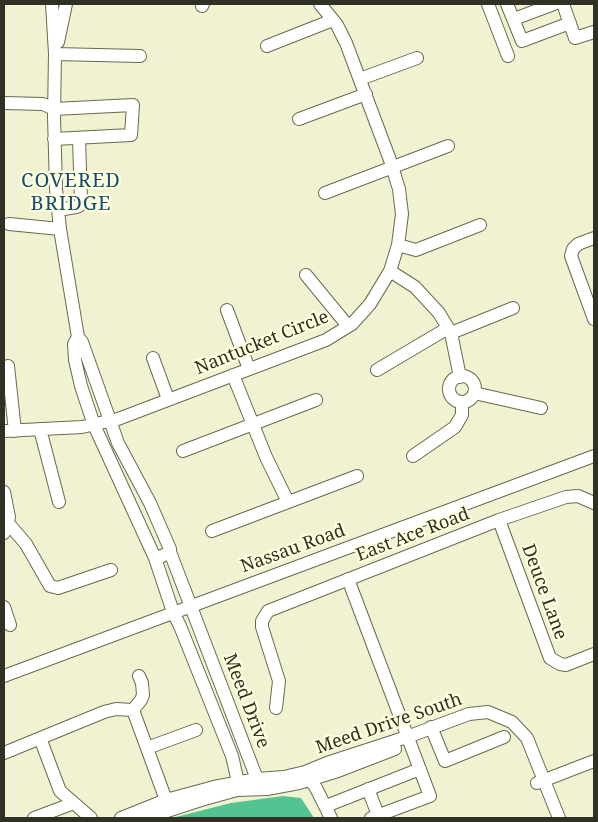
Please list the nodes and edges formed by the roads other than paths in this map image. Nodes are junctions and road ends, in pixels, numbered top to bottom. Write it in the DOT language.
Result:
graph roads {
  1 [pos="52,4"];
  2 [pos="66,4"];
  3 [pos="320,4"];
  4 [pos="488,4"];
  5 [pos="508,4"];
  6 [pos="554,4"];
  7 [pos="563,4"];
  8 [pos="514,19"];
  9 [pos="333,20"];
  10 [pos="570,23"];
  11 [pos="594,32"];
  12 [pos="267,46"];
  13 [pos="55,54"];
  14 [pos="140,56"];
  15 [pos="508,56"];
  16 [pos="417,58"];
  17 [pos="360,79"];
  18 [pos="366,94"];
  19 [pos="4,104"];
  20 [pos="54,109"];
  21 [pos="298,119"];
  22 [pos="79,138"];
  23 [pos="54,139"];
  24 [pos="448,146"];
  25 [pos="392,168"];
  26 [pos="325,193"];
  27 [pos="58,210"];
  28 [pos="9,224"];
  29 [pos="480,225"];
  30 [pos="60,229"];
  31 [pos="594,238"];
  32 [pos="398,245"];
  33 [pos="390,271"];
  34 [pos="306,275"];
  35 [pos="513,308"];
  36 [pos="227,310"];
  37 [pos="594,319"];
  38 [pos="348,326"];
  39 [pos="449,331"];
  40 [pos="78,337"];
  41 [pos="153,358"];
  42 [pos="8,366"];
  43 [pos="249,369"];
  44 [pos="377,370"];
  45 [pos="233,375"];
  46 [pos="460,377"];
  47 [pos="474,393"];
  48 [pos="168,399"];
  49 [pos="316,400"];
  50 [pos="462,402"];
  51 [pos="541,408"];
  52 [pos="109,421"];
  53 [pos="252,424"];
  54 [pos="94,425"];
  55 [pos="40,429"];
  56 [pos="10,431"];
  57 [pos="183,451"];
  58 [pos="413,456"];
  59 [pos="594,456"];
  60 [pos="356,476"];
  61 [pos="4,492"];
  62 [pos="59,502"];
  63 [pos="288,502"];
  64 [pos="594,503"];
  65 [pos="499,520"];
  66 [pos="6,528"];
  67 [pos="212,531"];
  68 [pos="170,552"];
  69 [pos="155,558"];
  70 [pos="111,570"];
  71 [pos="348,579"];
  72 [pos="191,605"];
  73 [pos="4,607"];
  74 [pos="173,612"];
  75 [pos="10,625"];
  76 [pos="594,654"];
  77 [pos="4,676"];
  78 [pos="139,676"];
  79 [pos="276,708"];
  80 [pos="134,710"];
  81 [pos="196,730"];
  82 [pos="433,731"];
  83 [pos="504,737"];
  84 [pos="40,738"];
  85 [pos="408,740"];
  86 [pos="147,748"];
  87 [pos="4,752"];
  88 [pos="594,761"];
  89 [pos="420,769"];
  90 [pos="308,776"];
  91 [pos="541,781"];
  92 [pos="258,784"];
  93 [pos="238,786"];
  94 [pos="368,789"];
  95 [pos="166,800"];
  96 [pos="74,803"];
  97 [pos="326,806"];
  98 [pos="374,817"];
  99 [pos="34,818"];
  100 [pos="92,818"];
  101 [pos="121,818"];
  102 [pos="146,818"];
  103 [pos="331,818"];
  104 [pos="550,818"];
  105 [pos="559,818"];
  1 -- 13 [label="street"];
  2 -- 13 [label="street"];
  3 -- 9 [label="street, Nantucket Circle"];
  4 -- 15 [label="street"];
  5 -- 8 [label="street"];
  6 -- 8 [label="street"];
  7 -- 10 [label="street"];
  8 -- 10 [label="street"];
  9 -- 12 [label="street"];
  9 -- 17 [label="street, Nantucket Circle"];
  10 -- 11 [label="street"];
  13 -- 14 [label="street"];
  13 -- 20 [label="street"];
  16 -- 17 [label="street"];
  17 -- 18 [label="street, Nantucket Circle"];
  18 -- 21 [label="street"];
  18 -- 25 [label="street, Nantucket Circle"];
  19 -- 20 [label="street"];
  20 -- 22 [label="street"];
  20 -- 23 [label="street"];
  22 -- 23 [label="street"];
  22 -- 27 [label="street"];
  23 -- 27 [label="street"];
  24 -- 25 [label="street"];
  25 -- 26 [label="street"];
  25 -- 32 [label="street, Nantucket Circle"];
  27 -- 30 [label="street"];
  28 -- 30 [label="street"];
  29 -- 32 [label="street"];
  30 -- 40 [label="street"];
  31 -- 37 [label="street"];
  32 -- 33 [label="street, Nantucket Circle"];
  33 -- 38 [label="street, Nantucket Circle"];
  33 -- 39 [label="street"];
  34 -- 38 [label="street"];
  35 -- 39 [label="street"];
  36 -- 43 [label="street"];
  38 -- 43 [label="street, Nantucket Circle"];
  39 -- 44 [label="street"];
  39 -- 46 [label="street"];
  40 -- 52 [label="street, Meed Drive"];
  40 -- 54 [label="street, Meed Drive"];
  41 -- 48 [label="street"];
  42 -- 56 [label="street"];
  43 -- 45 [label="street, Nantucket Circle"];
  45 -- 48 [label="street, Nantucket Circle"];
  45 -- 53 [label="street"];
  46 -- 47 [label="street"];
  46 -- 50 [label="street"];
  47 -- 50 [label="street"];
  47 -- 51 [label="street"];
  48 -- 52 [label="street, Nantucket Circle"];
  49 -- 53 [label="street"];
  50 -- 58 [label="street"];
  52 -- 54 [label="street, Nantucket Circle"];
  52 -- 68 [label="street, Meed Drive"];
  53 -- 57 [label="street"];
  53 -- 63 [label="street"];
  54 -- 55 [label="street, Nantucket Circle"];
  54 -- 69 [label="street, Meed Drive"];
  55 -- 56 [label="street, Nantucket Circle"];
  55 -- 62 [label="street"];
  59 -- 72 [label="street, Nassau Road"];
  60 -- 63 [label="street"];
  61 -- 66 [label="street"];
  63 -- 67 [label="street"];
  64 -- 65 [label="street, East Ace Road"];
  65 -- 71 [label="street, East Ace Road"];
  65 -- 76 [label="street, Deuce Lane"];
  66 -- 70 [label="street"];
  68 -- 69 [label="street"];
  68 -- 72 [label="street, Meed Drive"];
  69 -- 74 [label="street, Meed Drive"];
  71 -- 79 [label="street, East Ace Road"];
  71 -- 85 [label="street"];
  72 -- 74 [label="street, Nassau Road"];
  72 -- 92 [label="street, Meed Drive"];
  73 -- 75 [label="street"];
  74 -- 77 [label="street, Nassau Road"];
  74 -- 93 [label="street, Meed Drive"];
  78 -- 80 [label="street"];
  80 -- 84 [label="street"];
  80 -- 86 [label="street"];
  81 -- 86 [label="street"];
  82 -- 83 [label="street"];
  82 -- 85 [label="street, Meed Drive South"];
  82 -- 91 [label="street, Meed Drive South"];
  84 -- 87 [label="street"];
  84 -- 96 [label="street"];
  85 -- 89 [label="street"];
  85 -- 90 [label="street, Meed Drive South"];
  86 -- 95 [label="street"];
  88 -- 91 [label="street"];
  89 -- 94 [label="street"];
  89 -- 98 [label="street"];
  90 -- 92 [label="street, Meed Drive South"];
  90 -- 97 [label="street"];
  91 -- 104 [label="street, Meed Drive South"];
  91 -- 105 [label="street, Meed Drive South"];
  92 -- 93 [label="street, Meed Drive South"];
  93 -- 95 [label="street"];
  93 -- 102 [label="street"];
  94 -- 97 [label="street"];
  94 -- 98 [label="street"];
  95 -- 101 [label="street"];
  96 -- 99 [label="street"];
  96 -- 100 [label="street"];
  97 -- 103 [label="street"];
}
